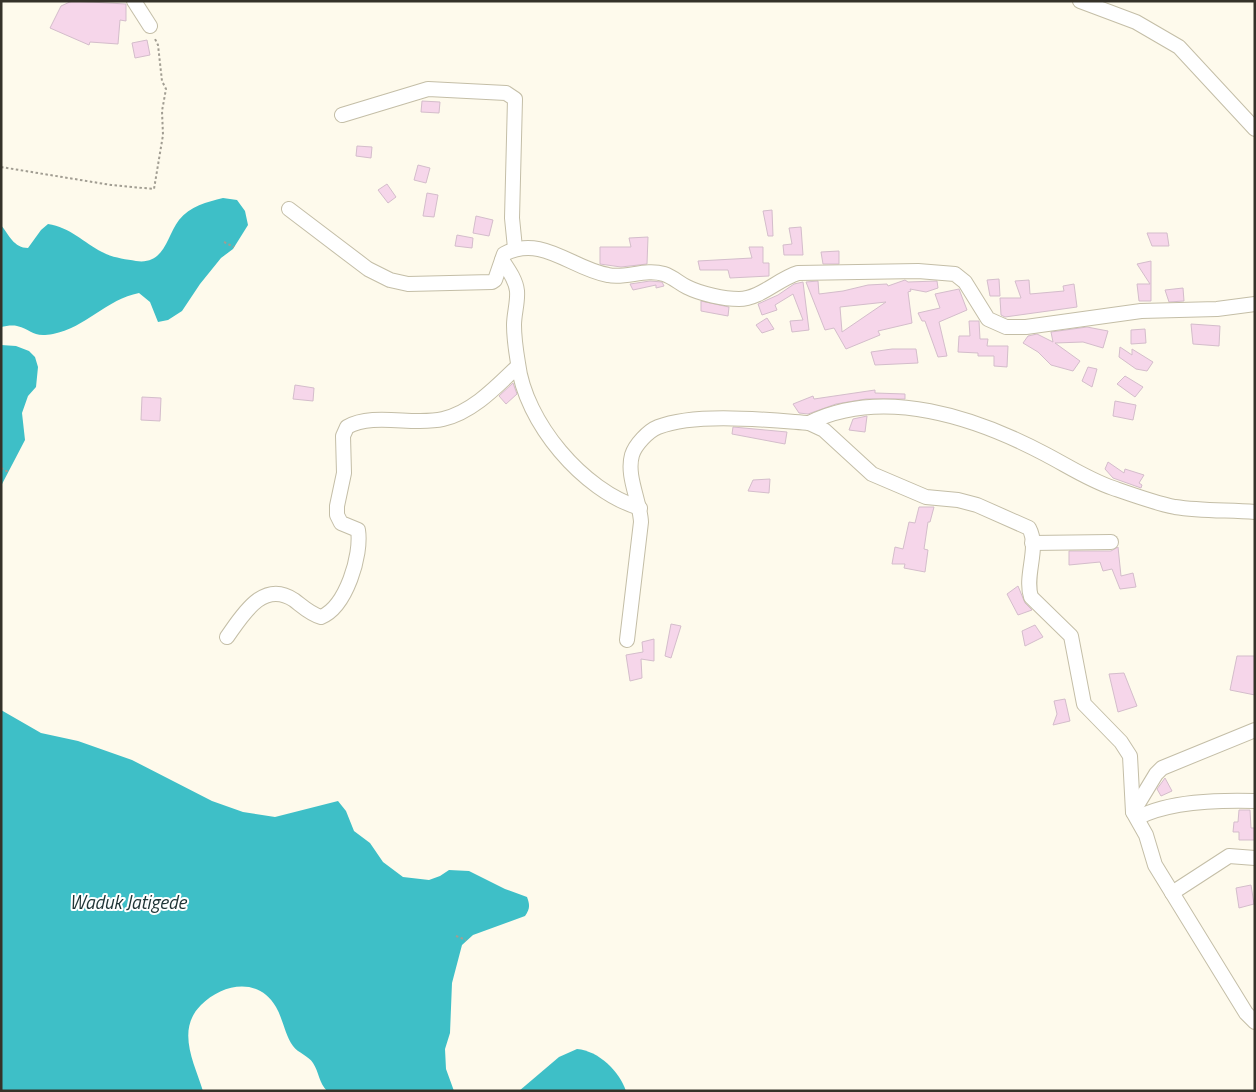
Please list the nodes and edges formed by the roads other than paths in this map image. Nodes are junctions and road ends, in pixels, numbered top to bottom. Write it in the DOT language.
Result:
graph roads {
  1 [pos="134,1"];
  2 [pos="1080,1"];
  3 [pos="150,26"];
  4 [pos="342,115"];
  5 [pos="1255,129"];
  6 [pos="289,209"];
  7 [pos="515,248"];
  8 [pos="502,260"];
  9 [pos="1255,304"];
  10 [pos="518,366"];
  11 [pos="809,423"];
  12 [pos="640,508"];
  13 [pos="1255,512"];
  14 [pos="1111,542"];
  15 [pos="1032,543"];
  16 [pos="227,637"];
  17 [pos="627,640"];
  18 [pos="1255,730"];
  19 [pos="1255,801"];
  20 [pos="1135,815"];
  21 [pos="1255,858"];
  22 [pos="1172,893"];
  23 [pos="1255,1022"];
  1 -- 3 [label="street"];
  2 -- 5 [label="street"];
  4 -- 7 [label="street"];
  6 -- 8 [label="street"];
  7 -- 8 [label="street"];
  7 -- 9 [label="street"];
  8 -- 10 [label="street"];
  10 -- 12 [label="street"];
  10 -- 16 [label="street"];
  11 -- 12 [label="street"];
  11 -- 13 [label="street"];
  11 -- 15 [label="street"];
  12 -- 17 [label="street"];
  14 -- 15 [label="street"];
  15 -- 20 [label="street"];
  18 -- 20 [label="street"];
  19 -- 20 [label="street"];
  20 -- 22 [label="street"];
  21 -- 22 [label="street"];
  22 -- 23 [label="street"];
}
